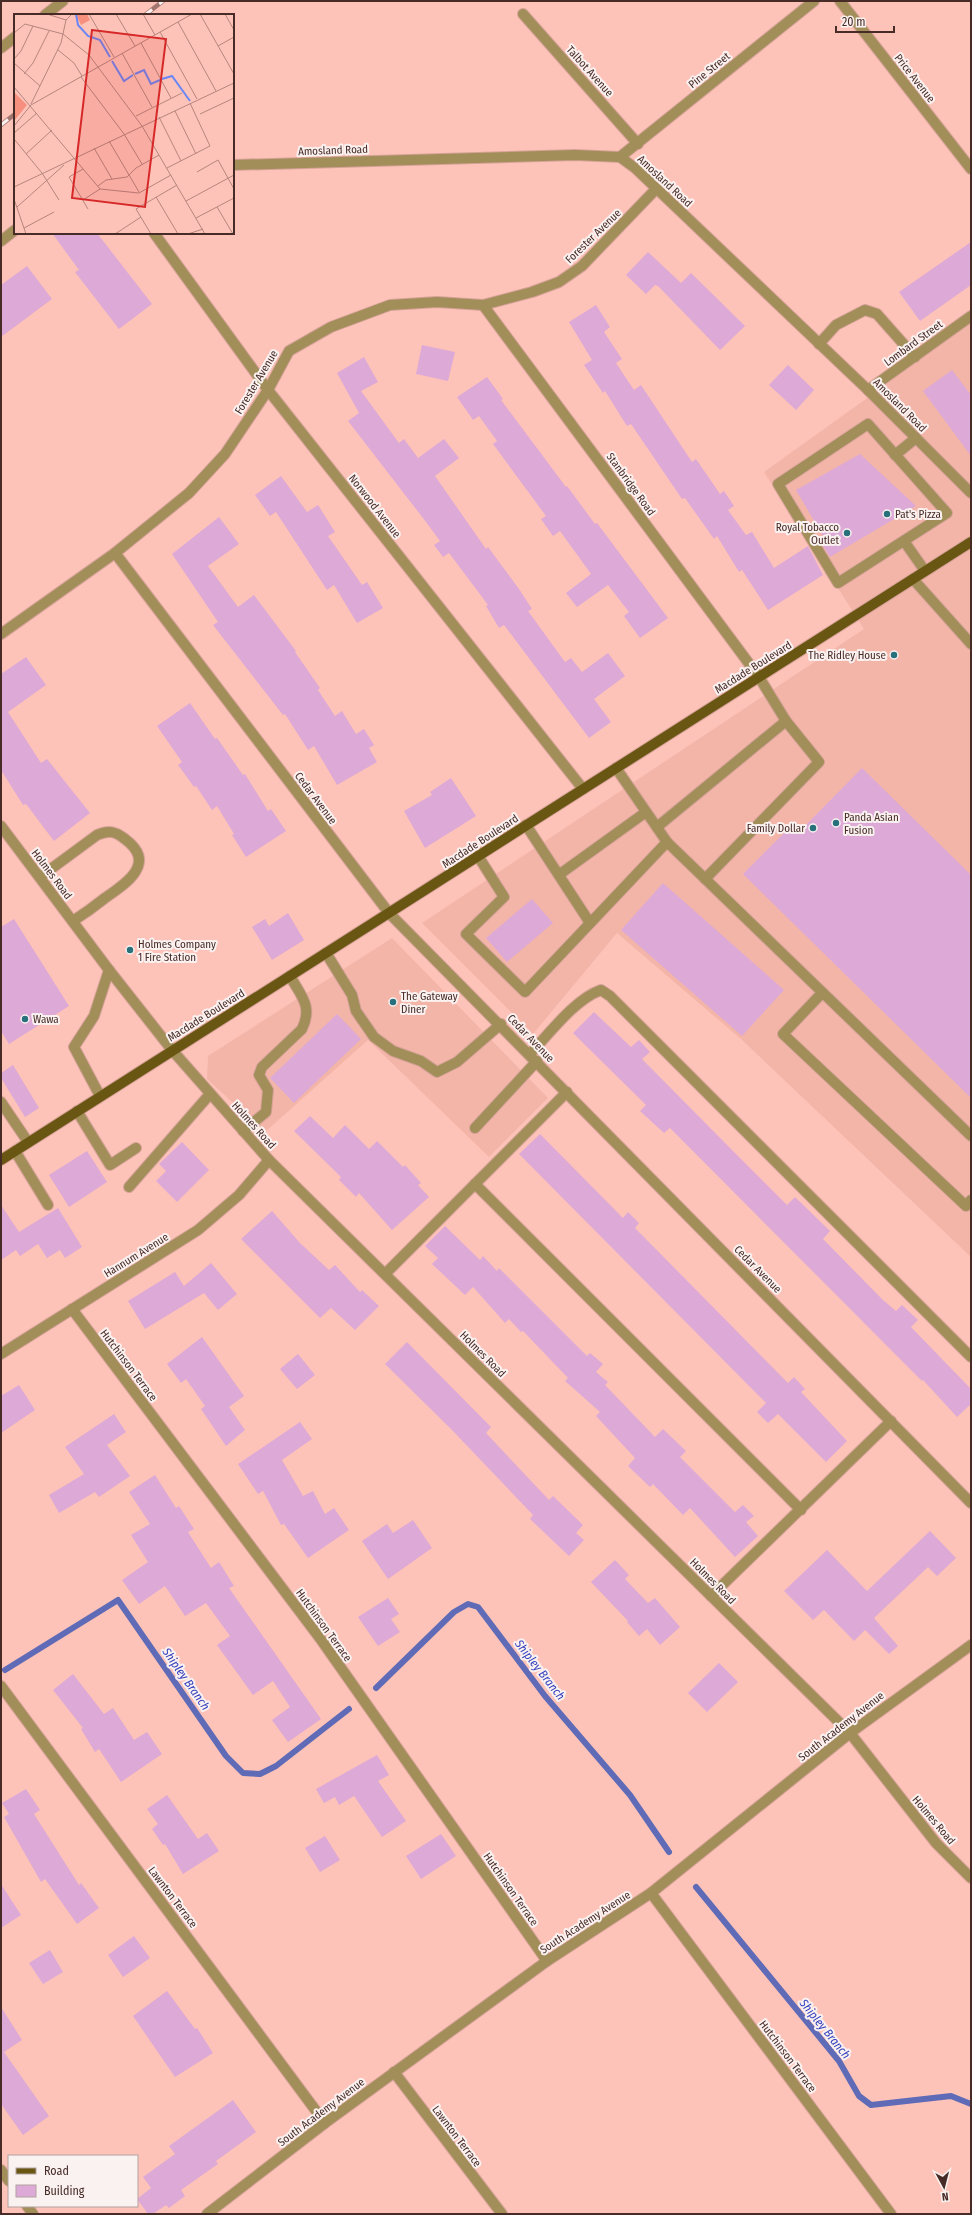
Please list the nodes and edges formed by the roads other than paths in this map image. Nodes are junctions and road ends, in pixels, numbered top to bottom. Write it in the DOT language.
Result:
graph roads {
  1 [pos="63,1"];
  2 [pos="814,1"];
  3 [pos="840,1"];
  4 [pos="46,14"];
  5 [pos="523,14"];
  6 [pos="14,39"];
  7 [pos="1,48"];
  8 [pos="638,144"];
  9 [pos="620,158"];
  10 [pos="234,165"];
  11 [pos="971,169"];
  12 [pos="656,189"];
  13 [pos="14,231"];
  14 [pos="155,234"];
  15 [pos="1,241"];
  16 [pos="484,305"];
  17 [pos="971,317"];
  18 [pos="819,344"];
  19 [pos="915,357"];
  20 [pos="268,390"];
  21 [pos="868,390"];
  22 [pos="916,438"];
  23 [pos="895,455"];
  24 [pos="971,493"];
  25 [pos="904,541"];
  26 [pos="971,542"];
  27 [pos="115,553"];
  28 [pos="925,571"];
  29 [pos="912,579"];
  30 [pos="1,634"];
  31 [pos="971,644"];
  32 [pos="759,677"];
  33 [pos="786,722"];
  34 [pos="616,768"];
  35 [pos="583,789"];
  36 [pos="646,812"];
  37 [pos="526,825"];
  38 [pos="1,826"];
  39 [pos="657,827"];
  40 [pos="667,842"];
  41 [pos="478,856"];
  42 [pos="560,874"];
  43 [pos="40,877"];
  44 [pos="705,879"];
  45 [pos="389,913"];
  46 [pos="73,922"];
  47 [pos="590,923"];
  48 [pos="326,953"];
  49 [pos="109,970"];
  50 [pos="290,976"];
  51 [pos="822,993"];
  52 [pos="501,1024"];
  53 [pos="172,1050"];
  54 [pos="534,1058"];
  55 [pos="567,1092"];
  56 [pos="210,1094"];
  57 [pos="100,1096"];
  58 [pos="1,1102"];
  59 [pos="77,1111"];
  60 [pos="475,1128"];
  61 [pos="243,1131"];
  62 [pos="971,1136"];
  63 [pos="28,1142"];
  64 [pos="136,1148"];
  65 [pos="15,1151"];
  66 [pos="1,1160"];
  67 [pos="269,1160"];
  68 [pos="475,1184"];
  69 [pos="130,1187"];
  70 [pos="971,1200"];
  71 [pos="48,1205"];
  72 [pos="385,1274"];
  73 [pos="72,1309"];
  74 [pos="1,1354"];
  75 [pos="971,1357"];
  76 [pos="891,1421"];
  77 [pos="971,1503"];
  78 [pos="801,1510"];
  79 [pos="712,1596"];
  80 [pos="971,1645"];
  81 [pos="1,1686"];
  82 [pos="850,1733"];
  83 [pos="971,1878"];
  84 [pos="651,1893"];
  85 [pos="546,1961"];
  86 [pos="394,2072"];
  87 [pos="325,2123"];
  88 [pos="1,2170"];
  89 [pos="8,2180"];
  90 [pos="207,2214"];
  91 [pos="502,2214"];
  92 [pos="891,2214"];
  1 -- 4 [label="street"];
  2 -- 8 [label="street, Pine Street"];
  3 -- 11 [label="street, Price Avenue"];
  5 -- 8 [label="street, Talbot Avenue"];
  6 -- 7 [label="street"];
  8 -- 9 [label="street, Pine Street"];
  9 -- 10 [label="street, Amosland Road"];
  9 -- 12 [label="street, Amosland Road"];
  12 -- 16 [label="street, Forester Avenue"];
  12 -- 18 [label="street, Amosland Road"];
  13 -- 15 [label="street"];
  14 -- 20 [label="street, Norwood Avenue"];
  16 -- 20 [label="street, Forester Avenue"];
  16 -- 32 [label="street, Stanbridge Road"];
  17 -- 19 [label="street, Lombard Street"];
  18 -- 19 [label="street"];
  18 -- 21 [label="street, Amosland Road"];
  19 -- 21 [label="street, Lombard Street"];
  20 -- 27 [label="street, Forester Avenue"];
  20 -- 35 [label="street, Norwood Avenue"];
  21 -- 22 [label="street, Amosland Road"];
  22 -- 23 [label="street"];
  22 -- 24 [label="street, Amosland Road"];
  23 -- 25 [label="street"];
  23 -- 25 [label="street"];
  25 -- 28 [label="street"];
  26 -- 28 [label="main road, Macdade Boulevard"];
  27 -- 30 [label="street, Forester Avenue"];
  27 -- 45 [label="street, Cedar Avenue"];
  28 -- 29 [label="main road, Macdade Boulevard"];
  29 -- 31 [label="street"];
  29 -- 32 [label="main road, Macdade Boulevard"];
  32 -- 33 [label="street, Stanbridge Road"];
  32 -- 34 [label="main road, Macdade Boulevard"];
  33 -- 39 [label="street"];
  33 -- 44 [label="street, Stanbridge Road"];
  34 -- 35 [label="main road, Macdade Boulevard"];
  34 -- 36 [label="street"];
  35 -- 37 [label="main road, Macdade Boulevard"];
  36 -- 39 [label="street"];
  36 -- 42 [label="street"];
  37 -- 41 [label="main road, Macdade Boulevard"];
  37 -- 42 [label="street"];
  38 -- 43 [label="street, Holmes Road"];
  39 -- 40 [label="street"];
  40 -- 44 [label="street"];
  40 -- 47 [label="street"];
  41 -- 45 [label="main road, Macdade Boulevard"];
  41 -- 47 [label="street"];
  42 -- 47 [label="street"];
  43 -- 46 [label="street, Holmes Road"];
  43 -- 46 [label="street"];
  44 -- 51 [label="street"];
  45 -- 48 [label="main road, Macdade Boulevard"];
  45 -- 52 [label="street, Cedar Avenue"];
  46 -- 49 [label="street, Holmes Road"];
  48 -- 50 [label="main road, Macdade Boulevard"];
  48 -- 52 [label="street"];
  49 -- 53 [label="street, Holmes Road"];
  49 -- 57 [label="street"];
  50 -- 53 [label="main road, Macdade Boulevard"];
  50 -- 61 [label="street"];
  51 -- 62 [label="street"];
  51 -- 70 [label="street"];
  52 -- 54 [label="street, Cedar Avenue"];
  53 -- 56 [label="street, Holmes Road"];
  53 -- 57 [label="main road, Macdade Boulevard"];
  54 -- 55 [label="street, Cedar Avenue"];
  54 -- 60 [label="street"];
  54 -- 75 [label="street"];
  55 -- 68 [label="street"];
  55 -- 76 [label="street, Cedar Avenue"];
  56 -- 61 [label="street, Holmes Road"];
  56 -- 69 [label="street"];
  57 -- 59 [label="main road, Macdade Boulevard"];
  58 -- 63 [label="street"];
  59 -- 63 [label="main road, Macdade Boulevard"];
  59 -- 64 [label="street"];
  61 -- 67 [label="street, Holmes Road"];
  63 -- 65 [label="main road, Macdade Boulevard"];
  65 -- 66 [label="main road, Macdade Boulevard"];
  65 -- 71 [label="street"];
  67 -- 72 [label="street, Holmes Road"];
  67 -- 73 [label="street, Hannum Avenue"];
  68 -- 72 [label="street"];
  68 -- 78 [label="street"];
  72 -- 79 [label="street, Holmes Road"];
  73 -- 74 [label="street, Hannum Avenue"];
  73 -- 85 [label="street, Hutchinson Terrace"];
  76 -- 77 [label="street, Cedar Avenue"];
  76 -- 78 [label="street"];
  78 -- 79 [label="street"];
  79 -- 82 [label="street, Holmes Road"];
  80 -- 82 [label="street, South Academy Avenue"];
  81 -- 87 [label="street, Lawnton Terrace"];
  82 -- 83 [label="street, Holmes Road"];
  82 -- 84 [label="street, South Academy Avenue"];
  84 -- 85 [label="street, South Academy Avenue"];
  84 -- 92 [label="street, Hutchinson Terrace"];
  85 -- 86 [label="street, South Academy Avenue"];
  86 -- 87 [label="street, South Academy Avenue"];
  86 -- 91 [label="street, Lawnton Terrace"];
  87 -- 90 [label="street, South Academy Avenue"];
  88 -- 89 [label="street"];
}
